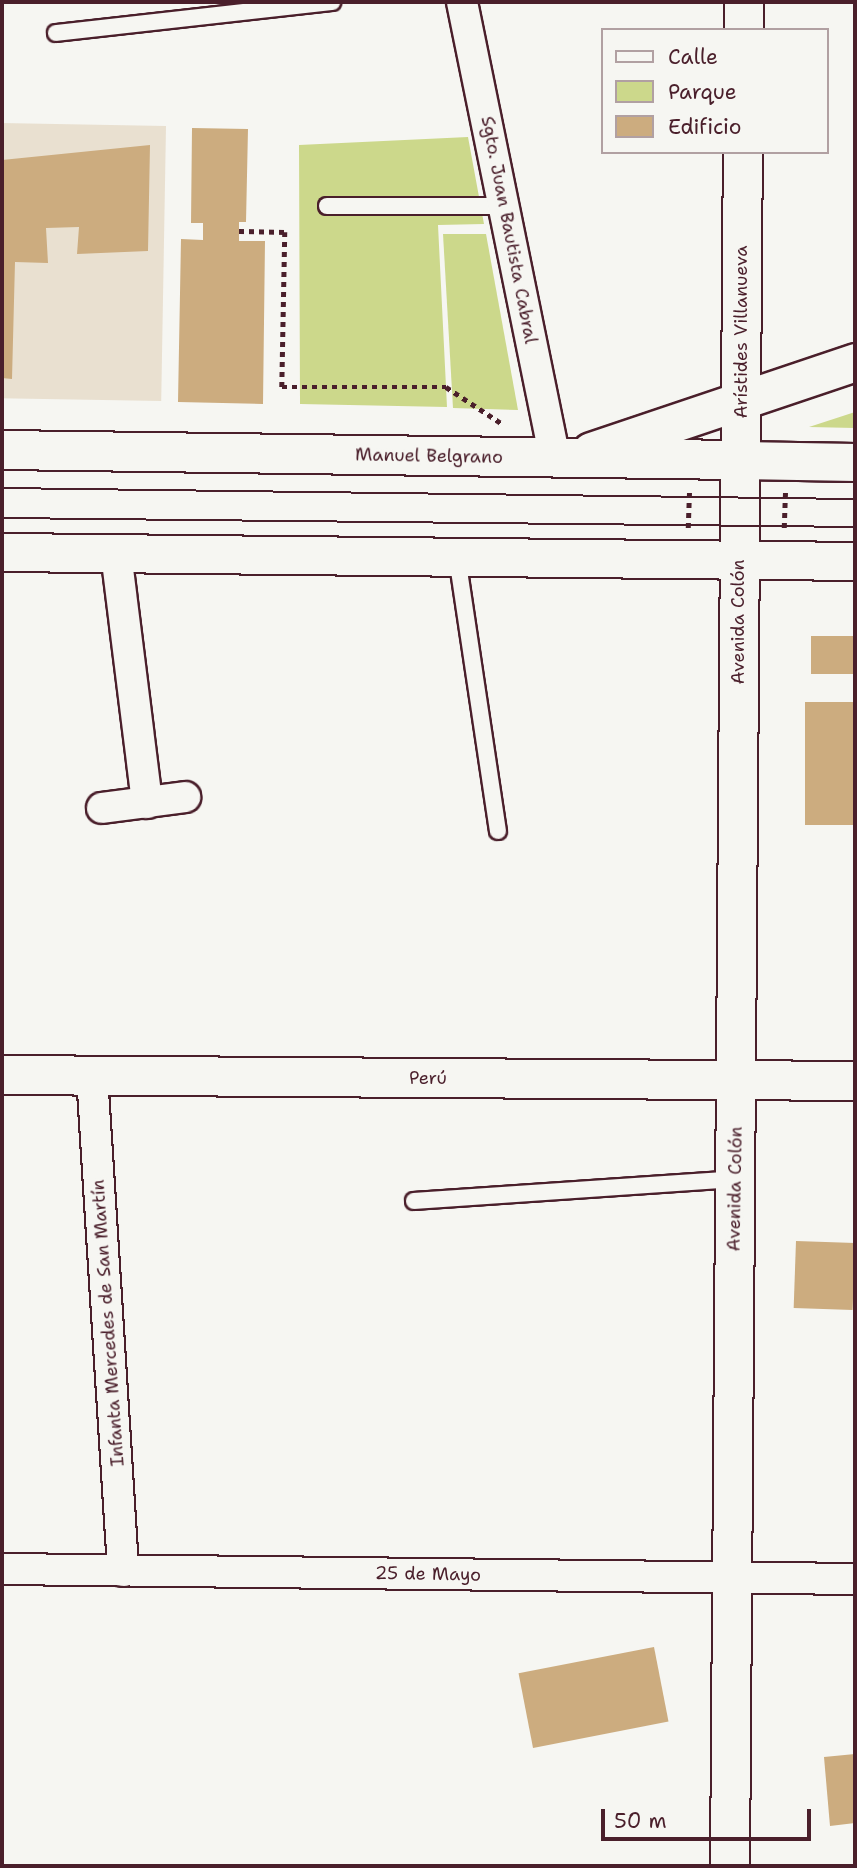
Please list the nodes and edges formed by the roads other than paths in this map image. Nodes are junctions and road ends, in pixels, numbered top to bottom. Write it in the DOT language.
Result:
graph roads {
  1 [pos="332,2"];
  2 [pos="463,2"];
  3 [pos="744,2"];
  4 [pos="744,28"];
  5 [pos="56,33"];
  6 [pos="743,154"];
  7 [pos="327,206"];
  8 [pos="504,206"];
  9 [pos="855,362"];
  10 [pos="741,401"];
  11 [pos="2,450"];
  12 [pos="555,458"];
  13 [pos="740,460"];
  14 [pos="855,462"];
  15 [pos="740,512"];
  16 [pos="2,552"];
  17 [pos="116,554"];
  18 [pos="457,557"];
  19 [pos="739,559"];
  20 [pos="855,561"];
  21 [pos="185,797"];
  22 [pos="147,803"];
  23 [pos="102,808"];
  24 [pos="498,831"];
  25 [pos="2,1074"];
  26 [pos="92,1075"];
  27 [pos="735,1080"];
  28 [pos="855,1081"];
  29 [pos="734,1180"];
  30 [pos="414,1201"];
  31 [pos="2,1569"];
  32 [pos="123,1571"];
  33 [pos="732,1578"];
  34 [pos="855,1579"];
  35 [pos="730,1866"];
  1 -- 5 [label="lane"];
  2 -- 8 [label="street, Sgto. Juan Bautista Cabral"];
  3 -- 4 [label="main road"];
  6 -- 10 [label="main road, Arístides Villanueva"];
  7 -- 8 [label="lane"];
  8 -- 12 [label="street, Sgto. Juan Bautista Cabral"];
  9 -- 10 [label="street"];
  10 -- 12 [label="street"];
  10 -- 13 [label="main road, Arístides Villanueva"];
  11 -- 12 [label="main road, Manuel Belgrano"];
  12 -- 13 [label="main road, Manuel Belgrano"];
  13 -- 14 [label="street, Manuel Belgrano"];
  13 -- 15 [label="main road, Arístides Villanueva"];
  15 -- 19 [label="main road, Avenida Colón"];
  16 -- 17 [label="street"];
  17 -- 18 [label="street"];
  17 -- 22 [label="street"];
  18 -- 19 [label="street"];
  18 -- 24 [label="lane"];
  19 -- 20 [label="street"];
  19 -- 27 [label="main road, Avenida Colón"];
  21 -- 22 [label="street"];
  22 -- 23 [label="street"];
  25 -- 26 [label="main road, Perú"];
  26 -- 27 [label="main road, Perú"];
  26 -- 32 [label="street, Infanta Mercedes de San Martín"];
  27 -- 28 [label="main road, Perú"];
  27 -- 29 [label="main road, Avenida Colón"];
  29 -- 30 [label="lane"];
  29 -- 33 [label="main road, Avenida Colón"];
  31 -- 32 [label="street, 25 de Mayo"];
  32 -- 33 [label="street, 25 de Mayo"];
  33 -- 34 [label="street, 25 de Mayo"];
  33 -- 35 [label="main road, Avenida Colón"];
}
